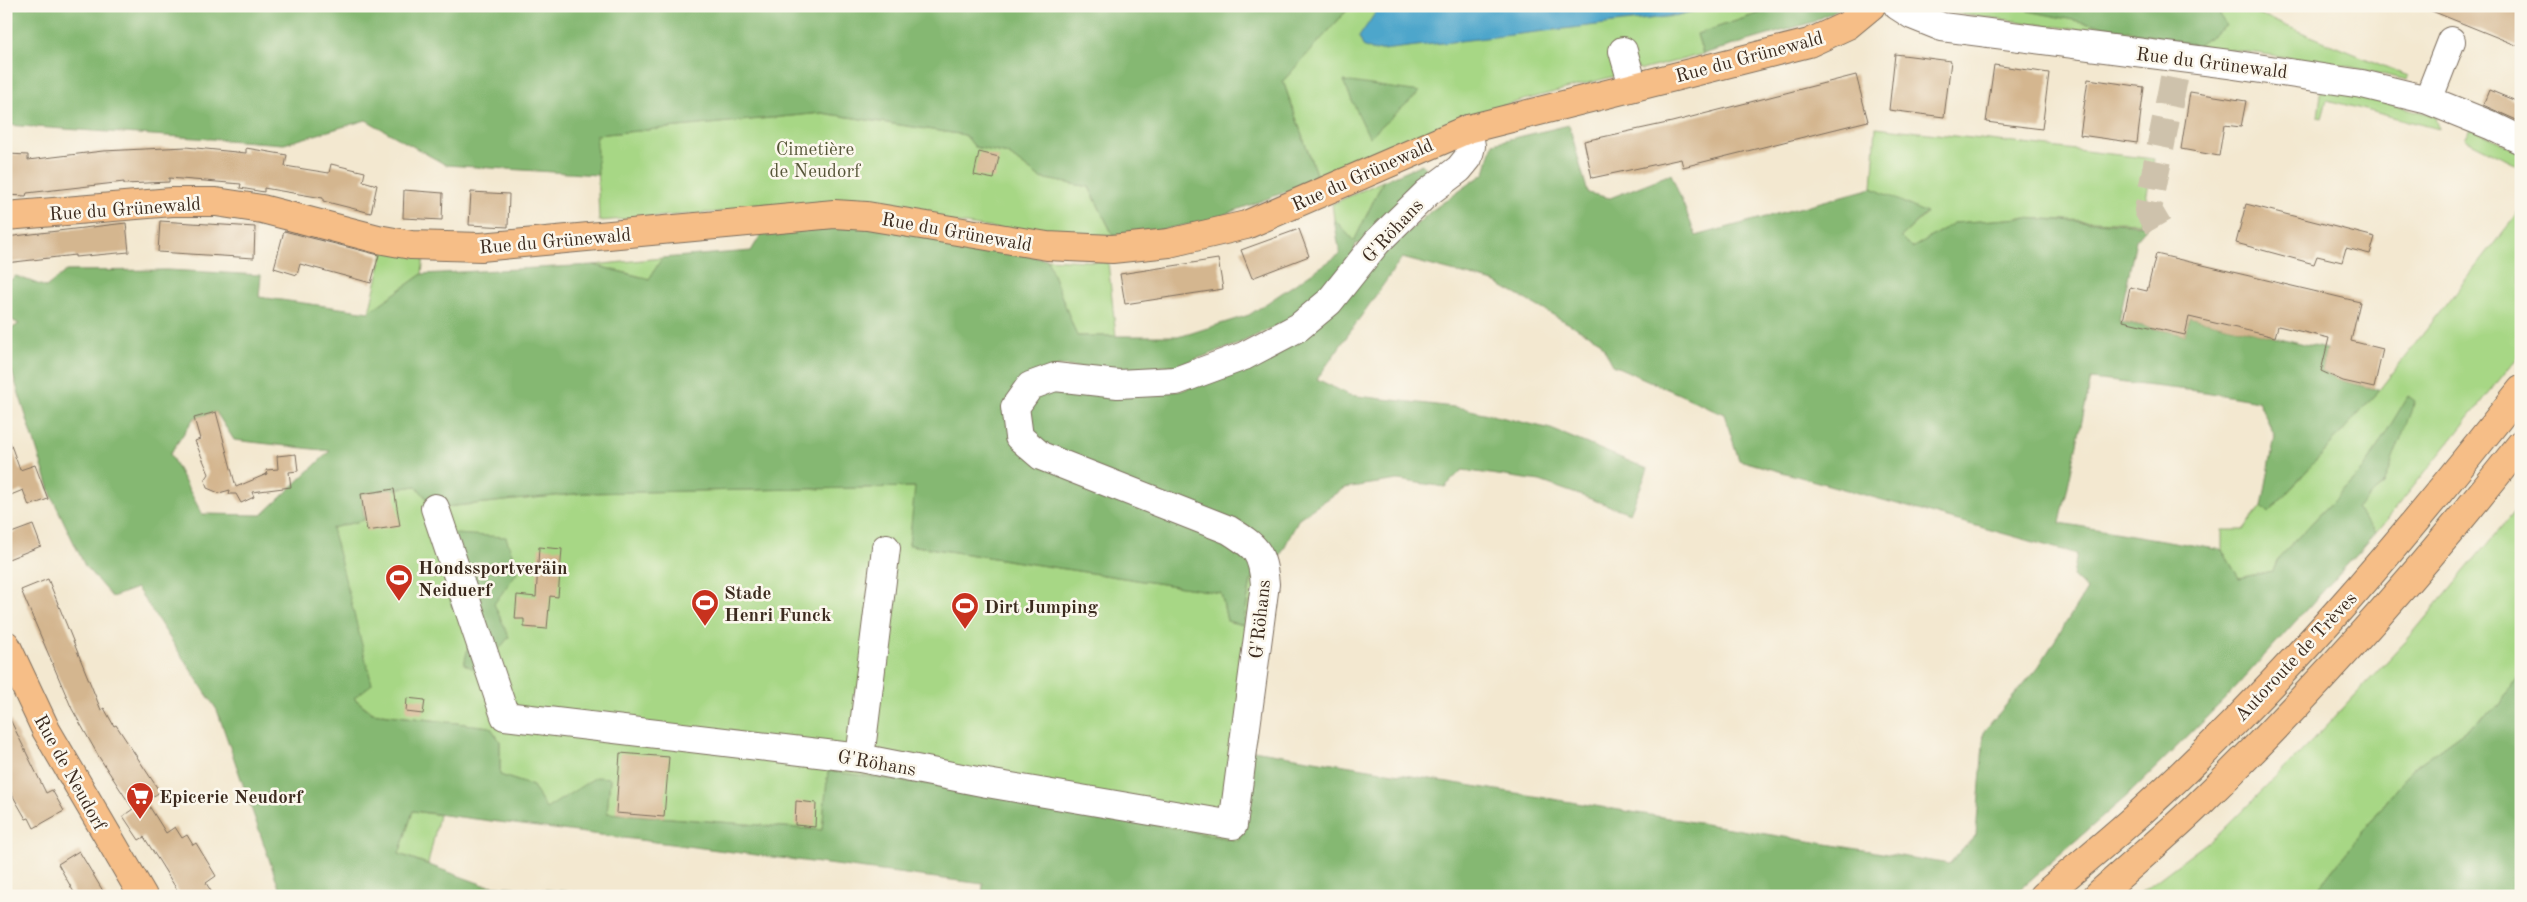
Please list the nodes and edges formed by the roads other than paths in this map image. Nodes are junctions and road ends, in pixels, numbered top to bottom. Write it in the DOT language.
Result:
graph roads {
  1 [pos="1871,6"];
  2 [pos="1898,6"];
  3 [pos="2451,41"];
  4 [pos="1623,51"];
  5 [pos="1633,86"];
  6 [pos="2428,100"];
  7 [pos="1468,129"];
  8 [pos="2521,140"];
  9 [pos="6,216"];
  10 [pos="2521,390"];
  11 [pos="2521,444"];
  12 [pos="2521,474"];
  13 [pos="435,508"];
  14 [pos="886,548"];
  15 [pos="6,645"];
  16 [pos="860,758"];
  17 [pos="143,896"];
  18 [pos="2043,896"];
  19 [pos="2098,896"];
  1 -- 5 [label="main road, Rue du Grünewald"];
  2 -- 6 [label="street, Rue du Grünewald"];
  3 -- 6 [label="street"];
  4 -- 5 [label="street"];
  5 -- 7 [label="main road, Rue du Grünewald"];
  6 -- 8 [label="street, Rue du Grünewald"];
  7 -- 9 [label="main road, Rue du Grünewald"];
  7 -- 16 [label="street, G'Röhans"];
  10 -- 18 [label="main road, Autoroute de Trèves"];
  11 -- 19 [label="main road, Autoroute de Trèves"];
  12 -- 19 [label="main road"];
  13 -- 16 [label="street, G'Röhans"];
  14 -- 16 [label="street"];
  15 -- 17 [label="main road, Rue de Neudorf"];
}
